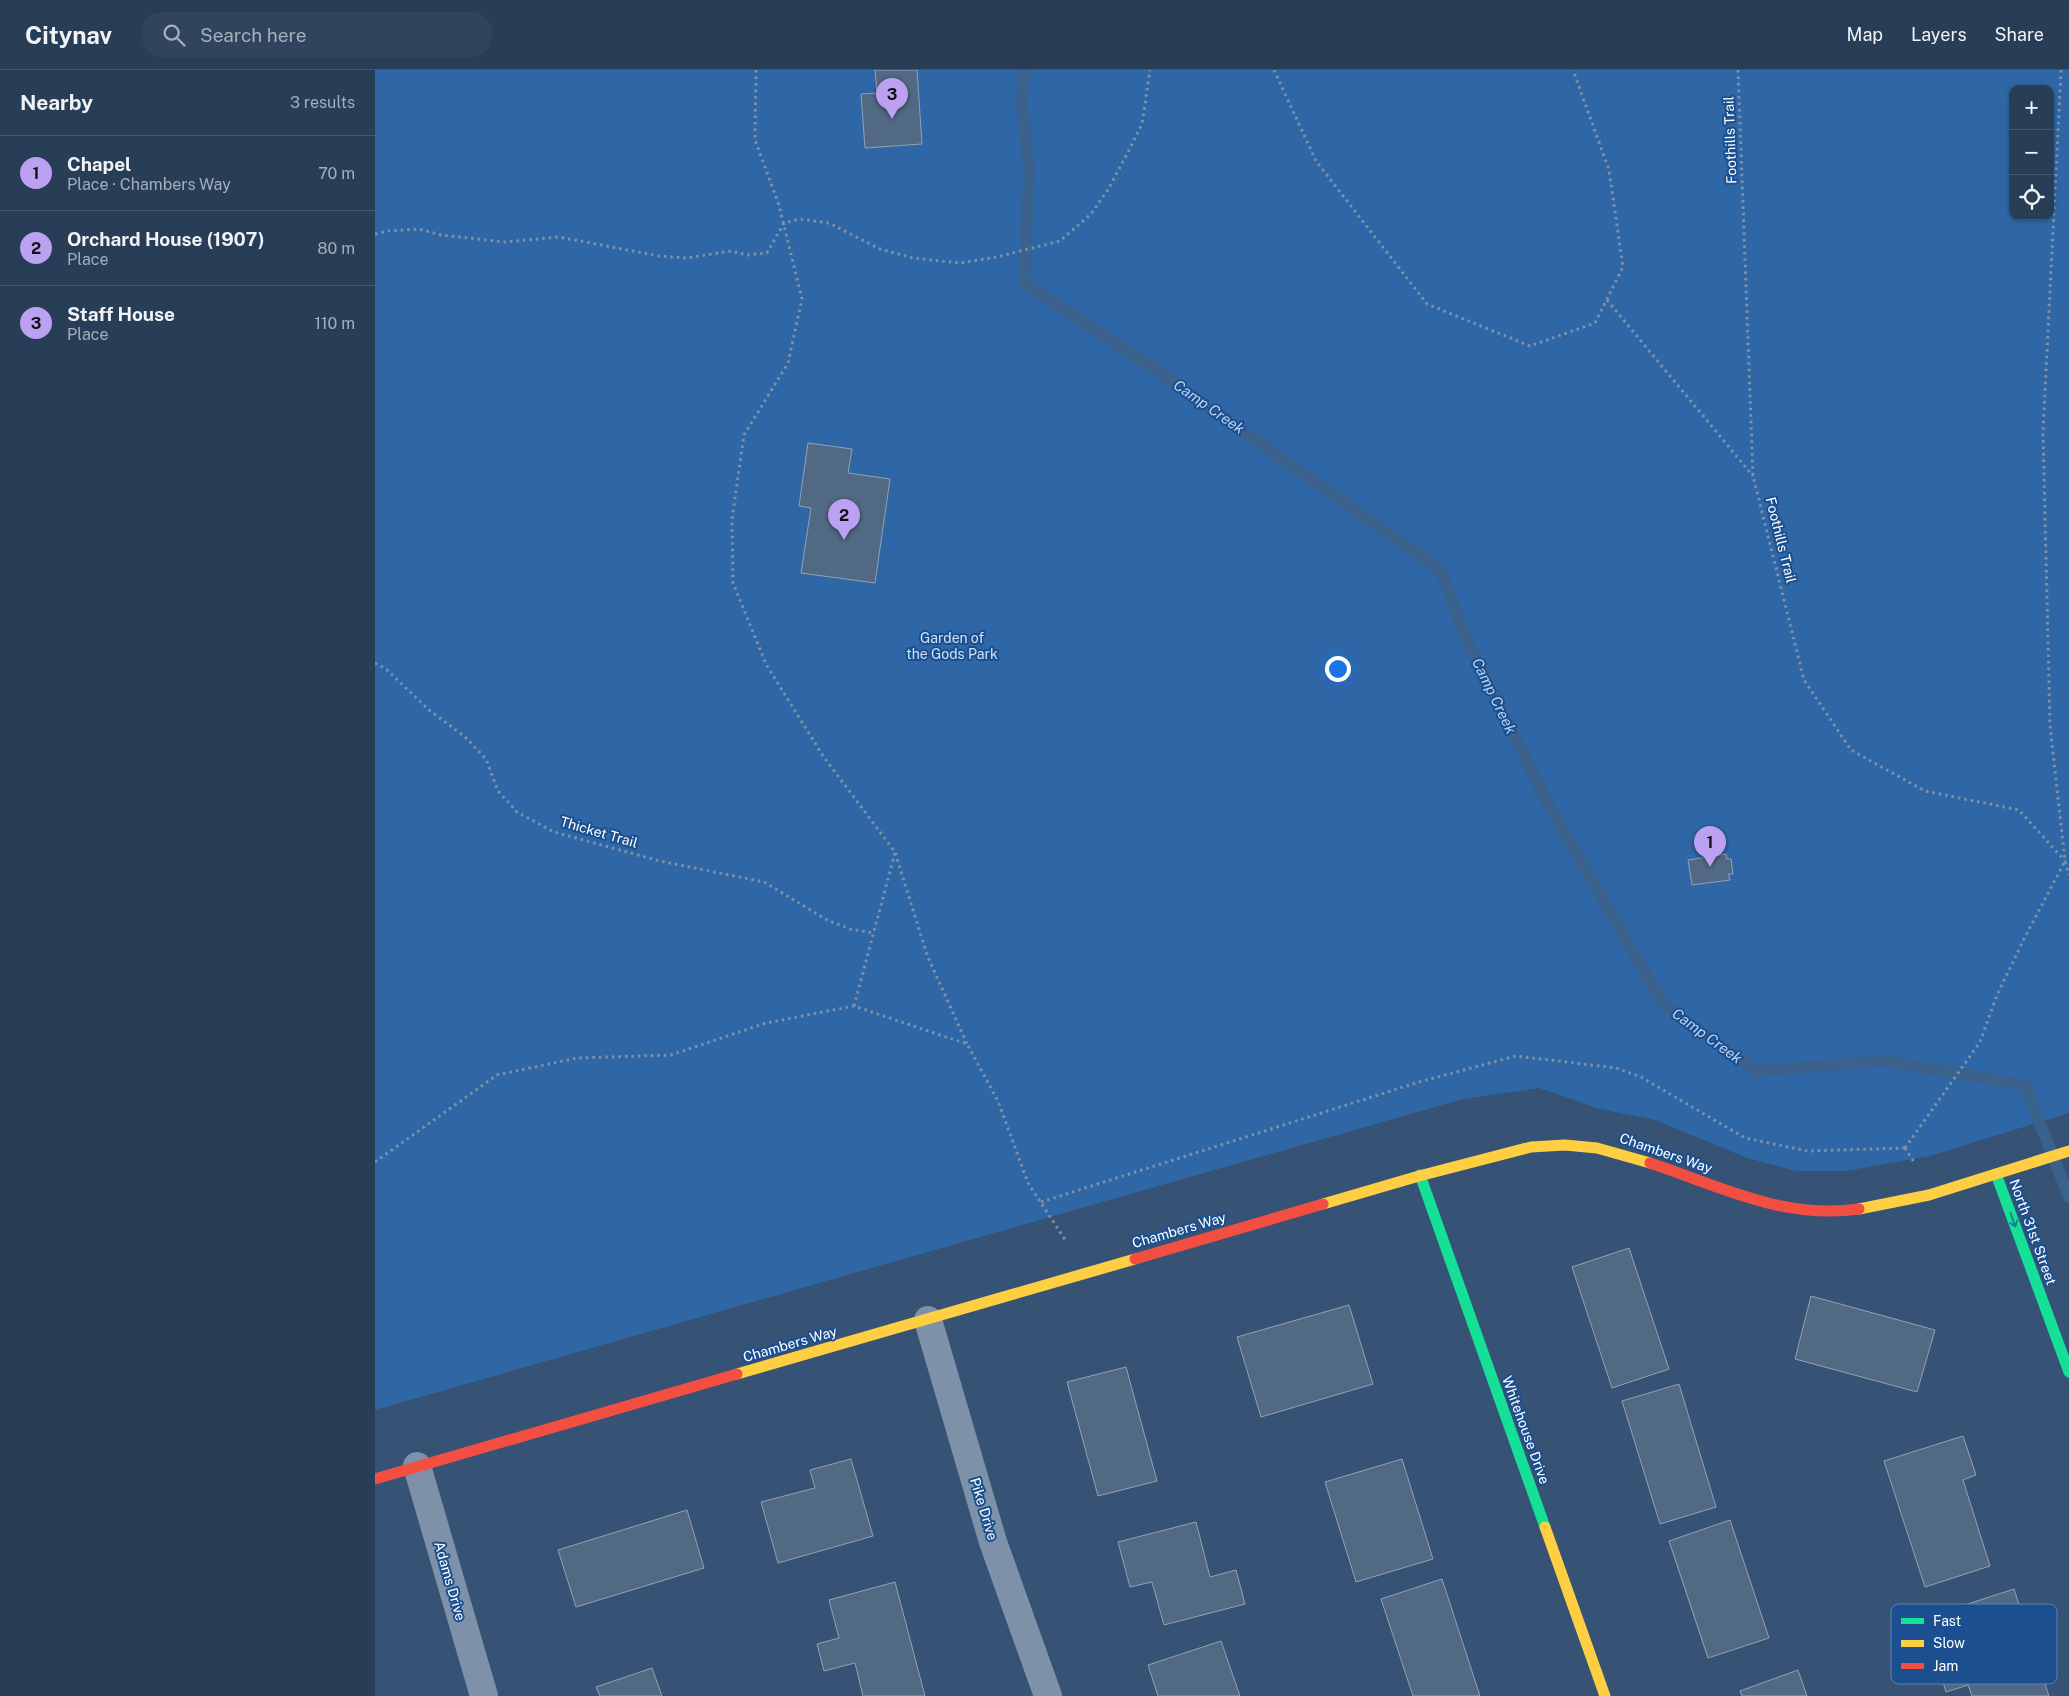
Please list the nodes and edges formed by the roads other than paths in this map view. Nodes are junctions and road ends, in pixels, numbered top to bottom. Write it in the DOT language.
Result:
graph roads {
  1 [pos="2069,1151"];
  2 [pos="1996,1174"];
  3 [pos="1420,1175"];
  4 [pos="928,1320"];
  5 [pos="2069,1372"];
  6 [pos="417,1466"];
  7 [pos="375,1479"];
  8 [pos="484,1696"];
  9 [pos="1049,1696"];
  10 [pos="1605,1696"];
  1 -- 2 [label="street, North 31st Street"];
  2 -- 3 [label="street, Chambers Way"];
  2 -- 5 [label="street, North 31st Street, one-way"];
  3 -- 4 [label="street, Chambers Way"];
  3 -- 10 [label="street, Whitehouse Drive"];
  4 -- 6 [label="street, Chambers Way"];
  4 -- 9 [label="street, Pike Drive"];
  6 -- 7 [label="street, Chambers Way"];
  6 -- 8 [label="street, Adams Drive"];
}
